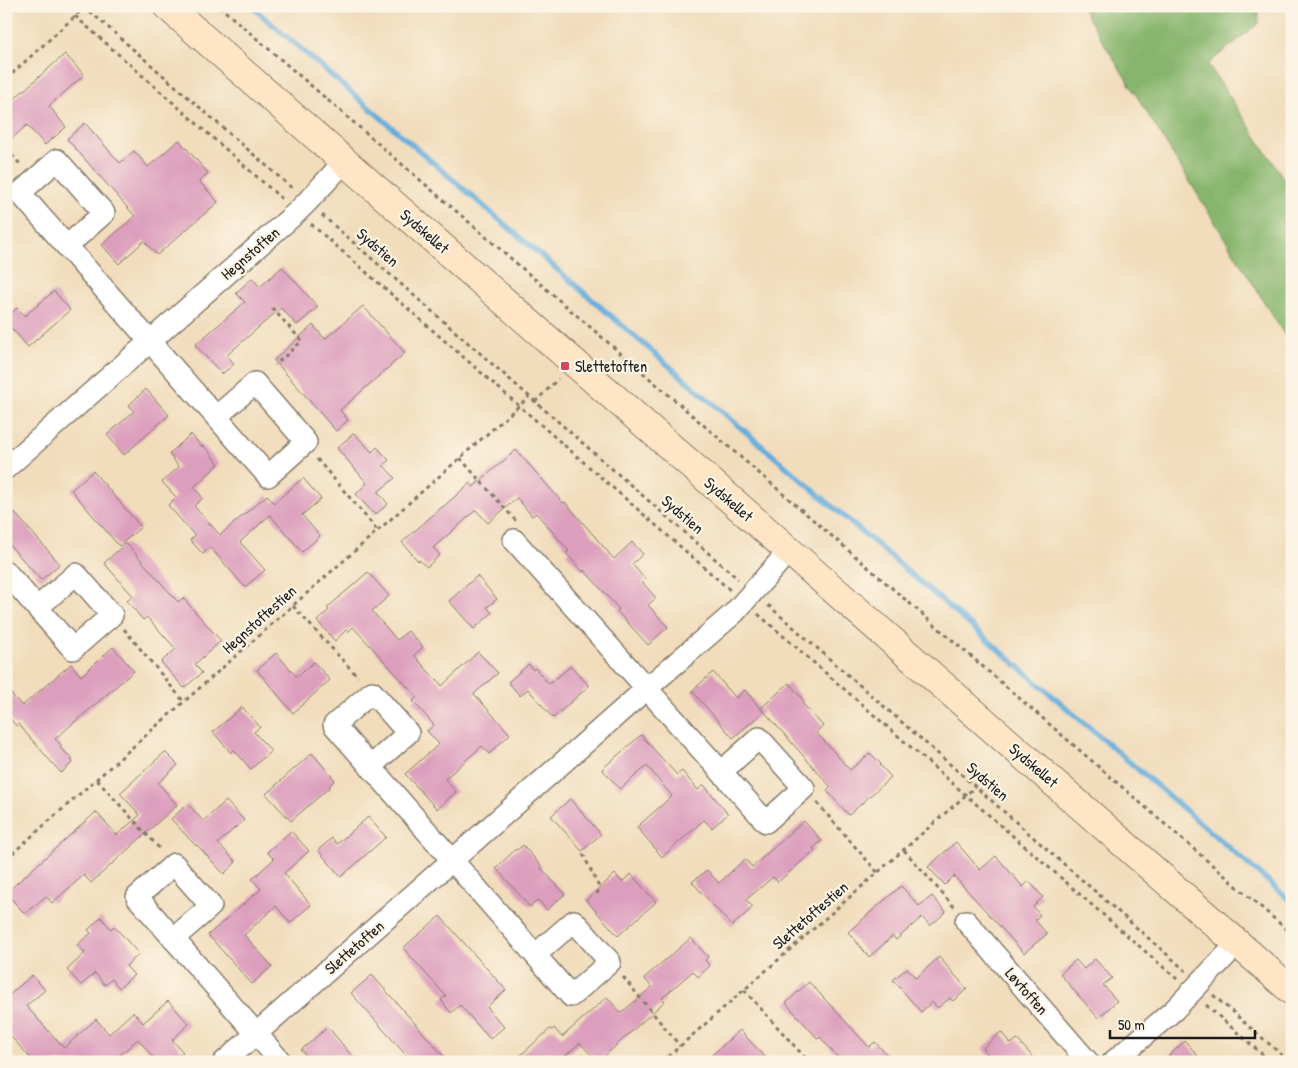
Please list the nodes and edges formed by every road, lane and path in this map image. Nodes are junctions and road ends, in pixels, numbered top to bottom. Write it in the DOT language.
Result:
graph roads {
  1 [pos="50,6"];
  2 [pos="167,6"];
  3 [pos="219,6"];
  4 [pos="83,9"];
  5 [pos="75,16"];
  6 [pos="6,79"];
  7 [pos="345,161"];
  8 [pos="302,207"];
  9 [pos="67,246"];
  10 [pos="272,308"];
  11 [pos="150,341"];
  12 [pos="275,365"];
  13 [pos="559,377"];
  14 [pos="529,396"];
  15 [pos="535,402"];
  16 [pos="519,406"];
  17 [pos="216,417"];
  18 [pos="306,442"];
  19 [pos="460,458"];
  20 [pos="6,468"];
  21 [pos="378,531"];
  22 [pos="514,540"];
  23 [pos="789,551"];
  24 [pos="6,572"];
  25 [pos="749,597"];
  26 [pos="293,606"];
  27 [pos="37,608"];
  28 [pos="112,615"];
  29 [pos="646,689"];
  30 [pos="372,692"];
  31 [pos="184,702"];
  32 [pos="370,767"];
  33 [pos="721,772"];
  34 [pos="97,780"];
  35 [pos="975,787"];
  36 [pos="804,788"];
  37 [pos="965,795"];
  38 [pos="904,850"];
  39 [pos="583,854"];
  40 [pos="6,859"];
  41 [pos="452,860"];
  42 [pos="174,864"];
  43 [pos="878,872"];
  44 [pos="597,894"];
  45 [pos="966,921"];
  46 [pos="1292,934"];
  47 [pos="173,939"];
  48 [pos="1238,943"];
  49 [pos="535,955"];
  50 [pos="610,962"];
  51 [pos="1196,988"];
  52 [pos="744,990"];
  53 [pos="1292,991"];
  54 [pos="256,1033"];
  55 [pos="680,1046"];
  56 [pos="224,1062"];
  57 [pos="281,1062"];
  58 [pos="662,1062"];
  59 [pos="809,1062"];
  60 [pos="1088,1062"];
  61 [pos="1113,1062"];
  62 [pos="1271,1062"];
  63 [pos="1290,1062"];
  1 -- 4 [label="path, Sydstien"];
  2 -- 7 [label="street, Sydskellet"];
  3 -- 46 [label="path"];
  4 -- 5 [label="path"];
  4 -- 8 [label="path, Sydstien"];
  5 -- 6 [label="path"];
  5 -- 8 [label="path"];
  7 -- 8 [label="street, Hegnstoften"];
  7 -- 23 [label="street, Sydskellet"];
  8 -- 11 [label="street, Hegnstoften"];
  8 -- 14 [label="path, Sydstien"];
  8 -- 16 [label="path"];
  9 -- 11 [label="street"];
  10 -- 12 [label="path"];
  11 -- 17 [label="street"];
  11 -- 20 [label="street, Hegnstoften"];
  13 -- 15 [label="path"];
  14 -- 15 [label="path, Sydstien"];
  14 -- 16 [label="path, Hegnstoftestien"];
  15 -- 25 [label="path, Sydstien"];
  16 -- 19 [label="path, Hegnstoftestien"];
  16 -- 25 [label="path"];
  17 -- 18 [label="street"];
  17 -- 18 [label="street"];
  18 -- 21 [label="path"];
  19 -- 21 [label="path, Hegnstoftestien"];
  19 -- 22 [label="path"];
  21 -- 26 [label="path, Hegnstoftestien"];
  22 -- 29 [label="street"];
  23 -- 25 [label="street, Slettetoften"];
  23 -- 48 [label="street, Sydskellet"];
  24 -- 27 [label="street"];
  25 -- 29 [label="street, Slettetoften"];
  25 -- 35 [label="path, Sydstien"];
  25 -- 37 [label="path"];
  26 -- 30 [label="path"];
  26 -- 31 [label="path, Hegnstoftestien"];
  27 -- 28 [label="street"];
  27 -- 28 [label="street"];
  28 -- 31 [label="path"];
  29 -- 33 [label="street"];
  29 -- 41 [label="street, Slettetoften"];
  30 -- 32 [label="street"];
  30 -- 32 [label="street"];
  31 -- 34 [label="path, Hegnstoftestien"];
  32 -- 41 [label="street"];
  33 -- 36 [label="street"];
  33 -- 36 [label="street"];
  34 -- 40 [label="path, Hegnstoftestien"];
  34 -- 42 [label="path"];
  35 -- 37 [label="path, Slettetoftestien"];
  35 -- 51 [label="path, Sydstien"];
  36 -- 43 [label="path"];
  37 -- 38 [label="path, Slettetoftestien"];
  37 -- 51 [label="path"];
  38 -- 43 [label="path, Slettetoftestien"];
  38 -- 45 [label="path"];
  39 -- 44 [label="path"];
  41 -- 49 [label="street"];
  41 -- 54 [label="street, Slettetoften"];
  42 -- 47 [label="street"];
  42 -- 47 [label="street"];
  43 -- 52 [label="path, Slettetoftestien"];
  45 -- 60 [label="street, Løvtoften"];
  47 -- 54 [label="street"];
  48 -- 51 [label="street"];
  48 -- 53 [label="street, Sydskellet"];
  49 -- 50 [label="street"];
  49 -- 50 [label="street"];
  50 -- 55 [label="path"];
  51 -- 61 [label="street"];
  51 -- 62 [label="path"];
  51 -- 63 [label="path, Sydstien"];
  52 -- 55 [label="path, Slettetoftestien"];
  52 -- 59 [label="path"];
  54 -- 56 [label="street, Slettetoften"];
  54 -- 57 [label="street"];
  55 -- 58 [label="path, Slettetoftestien"];
}
